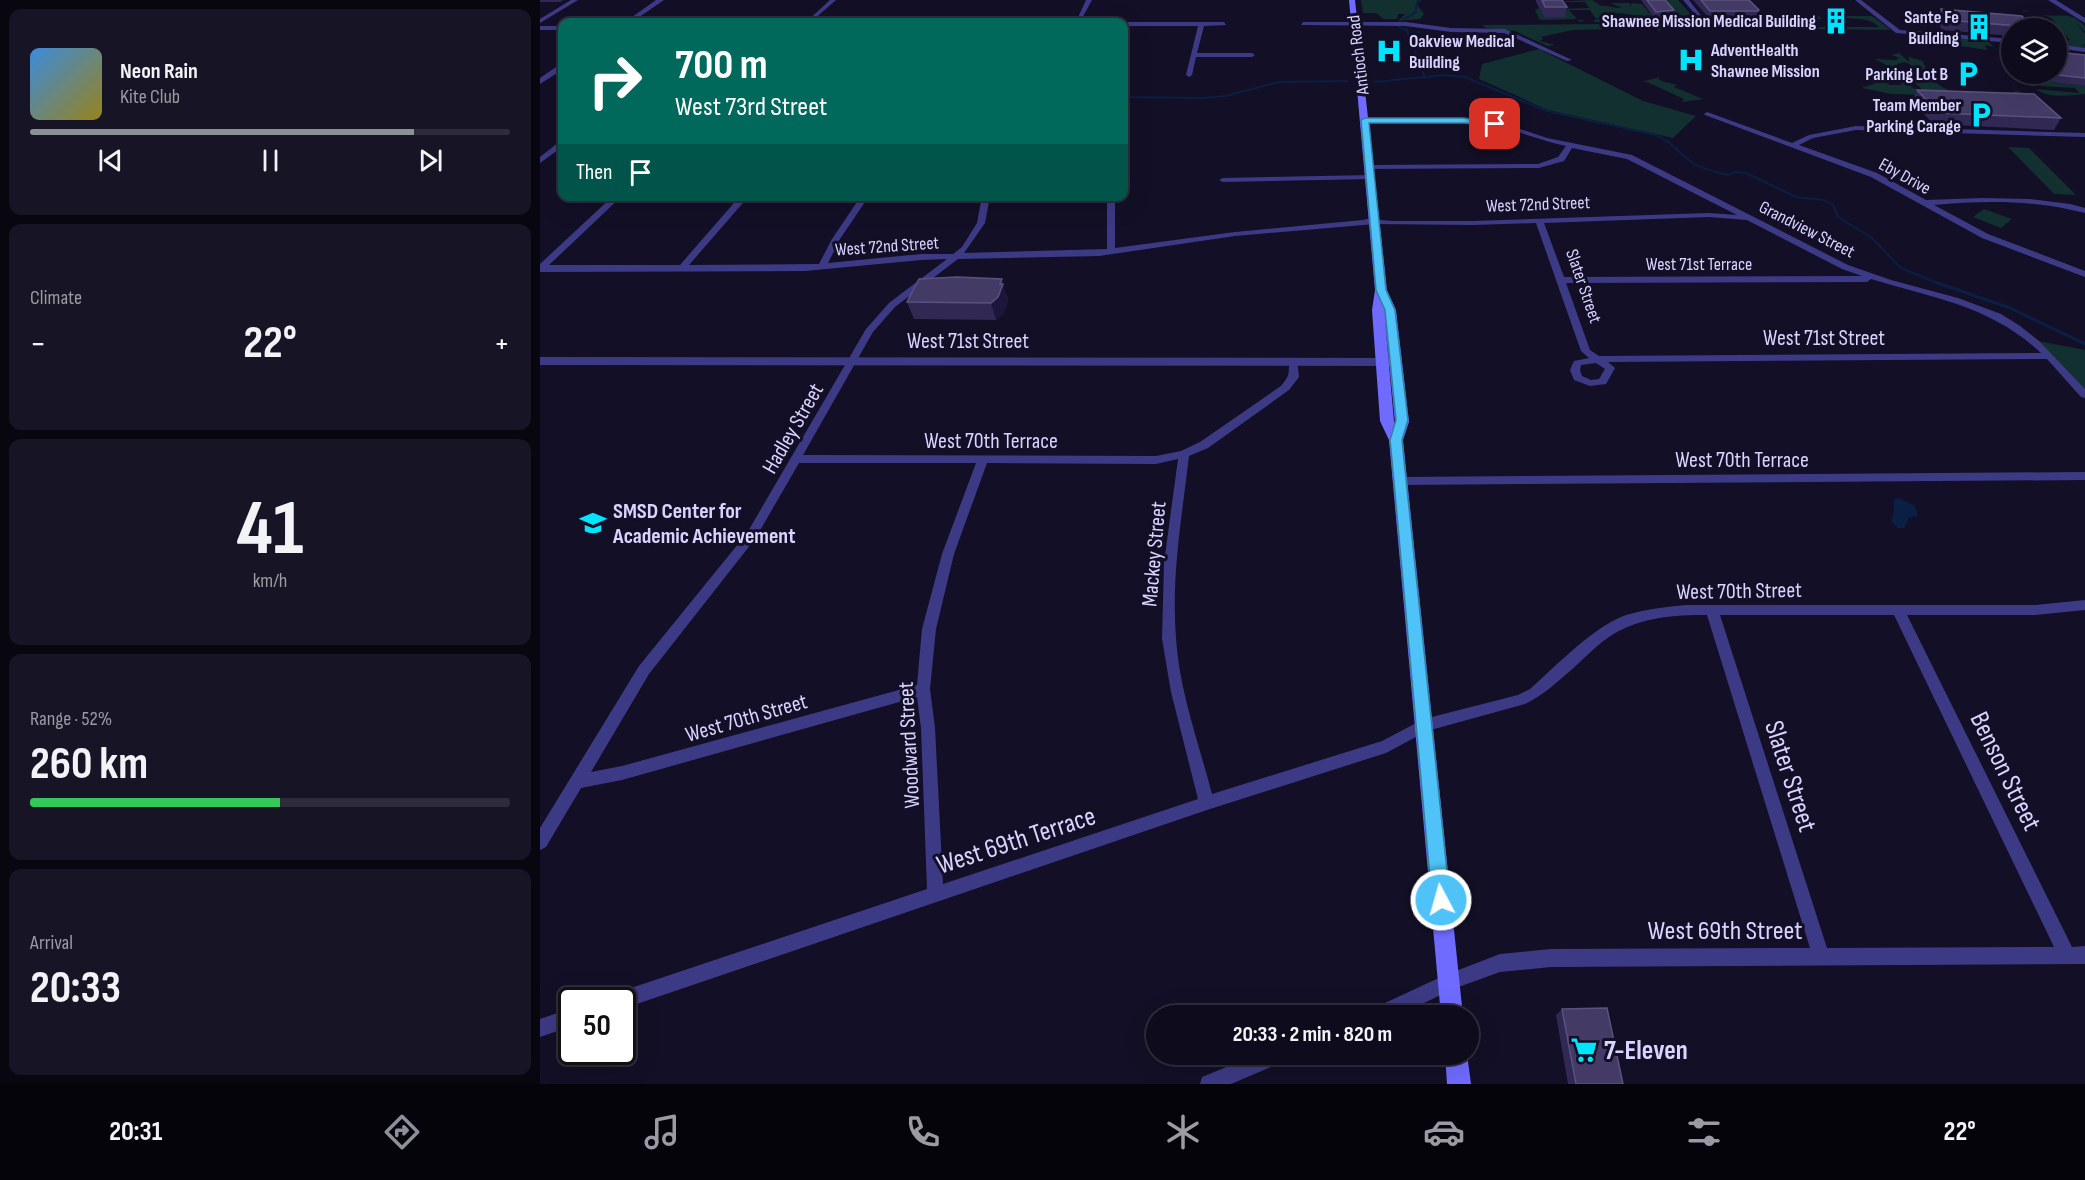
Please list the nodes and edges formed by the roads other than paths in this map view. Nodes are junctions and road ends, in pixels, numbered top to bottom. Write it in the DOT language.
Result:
graph roads {
  1 [pos="575,0"];
  2 [pos="661,0"];
  3 [pos="833,0"];
  4 [pos="1089,0"];
  5 [pos="1352,0"];
  6 [pos="1686,0"];
  7 [pos="1858,0"];
  8 [pos="2051,0"];
  9 [pos="634,18"];
  10 [pos="813,18"];
  11 [pos="1080,18"];
  12 [pos="540,21"];
  13 [pos="1704,21"];
  14 [pos="2085,21"];
  15 [pos="1128,24"];
  16 [pos="1224,24"];
  17 [pos="1303,24"];
  18 [pos="1354,24"];
  19 [pos="1201,25"];
  20 [pos="540,28"];
  21 [pos="558,28"];
  22 [pos="2001,40"];
  23 [pos="2067,48"];
  24 [pos="2085,50"];
  25 [pos="1194,55"];
  26 [pos="1252,55"];
  27 [pos="1569,60"];
  28 [pos="558,69"];
  29 [pos="1189,75"];
  30 [pos="543,78"];
  31 [pos="1707,114"];
  32 [pos="1365,120"];
  33 [pos="2085,135"];
  34 [pos="1571,144"];
  35 [pos="1793,146"];
  36 [pos="540,150"];
  37 [pos="558,150"];
  38 [pos="540,161"];
  39 [pos="1369,167"];
  40 [pos="1370,177"];
  41 [pos="1223,180"];
  42 [pos="613,201"];
  43 [pos="741,201"];
  44 [pos="863,201"];
  45 [pos="985,201"];
  46 [pos="1111,201"];
  47 [pos="1924,203"];
  48 [pos="1723,204"];
  49 [pos="2083,211"];
  50 [pos="1702,215"];
  51 [pos="1750,218"];
  52 [pos="1539,220"];
  53 [pos="1374,222"];
  54 [pos="1111,252"];
  55 [pos="955,258"];
  56 [pos="1839,264"];
  57 [pos="822,267"];
  58 [pos="540,268"];
  59 [pos="682,268"];
  60 [pos="2085,274"];
  61 [pos="1836,279"];
  62 [pos="1562,280"];
  63 [pos="1881,280"];
  64 [pos="1381,290"];
  65 [pos="2049,356"];
  66 [pos="1599,359"];
  67 [pos="540,361"];
  68 [pos="852,361"];
  69 [pos="1294,362"];
  70 [pos="1381,362"];
  71 [pos="1396,362"];
  72 [pos="2085,395"];
  73 [pos="1396,440"];
  74 [pos="1184,454"];
  75 [pos="797,459"];
  76 [pos="983,459"];
  77 [pos="2085,476"];
  78 [pos="1400,481"];
  79 [pos="2085,605"];
  80 [pos="1712,610"];
  81 [pos="1898,610"];
  82 [pos="923,689"];
  83 [pos="1424,725"];
  84 [pos="579,781"];
  85 [pos="1207,803"];
  86 [pos="540,842"];
  87 [pos="935,894"];
  88 [pos="2067,955"];
  89 [pos="2085,955"];
  90 [pos="1821,956"];
  91 [pos="1449,982"];
  92 [pos="636,995"];
  93 [pos="1400,1005"];
  94 [pos="1451,1005"];
  95 [pos="558,1022"];
  96 [pos="540,1028"];
  97 [pos="1255,1065"];
  98 [pos="1457,1065"];
  99 [pos="1209,1084"];
  100 [pos="1458,1084"];
  1 -- 12 [label="street"];
  2 -- 9 [label="street"];
  3 -- 10 [label="street"];
  4 -- 11 [label="street"];
  5 -- 18 [label="main road, Antioch Road"];
  6 -- 13 [label="street"];
  7 -- 22 [label="street"];
  8 -- 14 [label="street"];
  15 -- 19 [label="street"];
  16 -- 19 [label="street"];
  17 -- 18 [label="street"];
  18 -- 27 [label="street"];
  18 -- 32 [label="main road, Antioch Road"];
  19 -- 25 [label="street"];
  20 -- 21 [label="street"];
  23 -- 24 [label="street"];
  25 -- 26 [label="street"];
  25 -- 29 [label="street"];
  28 -- 30 [label="street"];
  31 -- 35 [label="street, Eby Drive"];
  32 -- 34 [label="street, Grandview Street"];
  32 -- 39 [label="main road, Antioch Road"];
  33 -- 35 [label="street"];
  34 -- 39 [label="street"];
  34 -- 48 [label="street, Grandview Street"];
  35 -- 47 [label="street, Eby Drive"];
  36 -- 37 [label="street"];
  37 -- 38 [label="street"];
  39 -- 40 [label="main road, Antioch Road"];
  40 -- 41 [label="street"];
  40 -- 53 [label="main road, Antioch Road"];
  42 -- 58 [label="street"];
  43 -- 59 [label="street"];
  44 -- 57 [label="street"];
  45 -- 55 [label="street, Hadley Street"];
  46 -- 54 [label="street"];
  47 -- 49 [label="street"];
  47 -- 60 [label="street, Eby Drive"];
  48 -- 50 [label="street, West 72nd Street"];
  48 -- 51 [label="street, Grandview Street"];
  50 -- 51 [label="street, West 72nd Street"];
  50 -- 52 [label="street, West 72nd Street"];
  51 -- 56 [label="street, Grandview Street"];
  52 -- 53 [label="street, West 72nd Street"];
  52 -- 62 [label="street, Slater Street"];
  53 -- 54 [label="street, West 72nd Street"];
  53 -- 64 [label="main road, Antioch Road"];
  54 -- 55 [label="street, West 72nd Street"];
  55 -- 57 [label="street, West 72nd Street"];
  55 -- 68 [label="street, Hadley Street"];
  56 -- 61 [label="street"];
  56 -- 63 [label="street, Grandview Street"];
  57 -- 59 [label="street, West 72nd Street"];
  58 -- 59 [label="street, West 72nd Street"];
  61 -- 62 [label="street, West 71st Terrace"];
  61 -- 63 [label="street, West 71st Terrace"];
  62 -- 66 [label="street, Slater Street"];
  63 -- 65 [label="street, Grandview Street"];
  64 -- 70 [label="main road, Antioch Road"];
  64 -- 71 [label="main road, Antioch Road"];
  65 -- 66 [label="street, West 71st Street"];
  65 -- 72 [label="street, Grandview Street"];
  67 -- 68 [label="street, West 71st Street"];
  68 -- 69 [label="street, West 71st Street"];
  68 -- 75 [label="street, Hadley Street"];
  69 -- 70 [label="street, West 71st Street"];
  69 -- 74 [label="street"];
  70 -- 71 [label="street, West 71st Street"];
  70 -- 73 [label="main road, Antioch Road"];
  71 -- 73 [label="main road, Antioch Road"];
  73 -- 78 [label="main road, Antioch Road"];
  74 -- 76 [label="street, West 70th Terrace"];
  74 -- 85 [label="street, Mackey Street"];
  75 -- 76 [label="street, West 70th Terrace"];
  75 -- 84 [label="street, Hadley Street"];
  76 -- 82 [label="street, Woodward Street"];
  77 -- 78 [label="street, West 70th Terrace"];
  78 -- 83 [label="main road, Antioch Road"];
  79 -- 81 [label="street, West 70th Street"];
  80 -- 81 [label="street, West 70th Street"];
  80 -- 83 [label="street, West 70th Street"];
  80 -- 90 [label="street, Slater Street"];
  81 -- 88 [label="street, Benson Street"];
  82 -- 84 [label="street, West 70th Street"];
  82 -- 87 [label="street, Woodward Street"];
  83 -- 85 [label="street, West 69th Terrace"];
  83 -- 91 [label="main road, Antioch Road"];
  84 -- 86 [label="street, Hadley Street"];
  85 -- 87 [label="street, West 69th Terrace"];
  87 -- 92 [label="street, West 69th Terrace"];
  88 -- 89 [label="street, West 69th Street"];
  88 -- 90 [label="street, West 69th Street"];
  90 -- 91 [label="street, West 69th Street"];
  91 -- 93 [label="street, West 69th Street"];
  91 -- 94 [label="main road, Antioch Road"];
  95 -- 96 [label="street"];
  97 -- 99 [label="street"];
  98 -- 100 [label="main road"];
}
